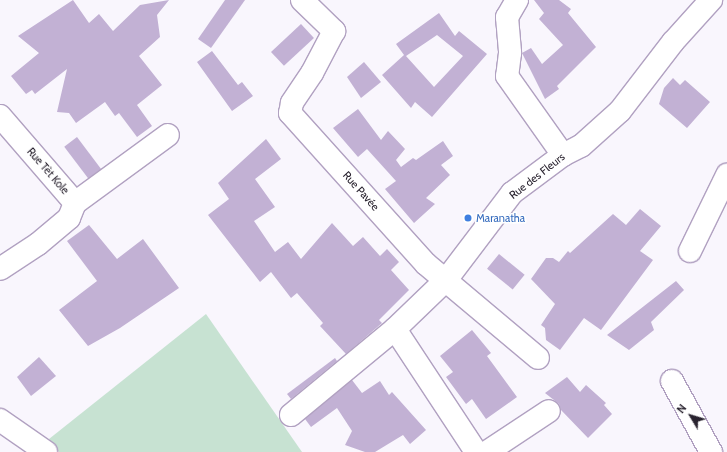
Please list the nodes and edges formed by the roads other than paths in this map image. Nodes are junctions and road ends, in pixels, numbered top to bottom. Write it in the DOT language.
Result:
graph roads {
  1 [pos="302,0"];
  2 [pos="517,0"];
  3 [pos="711,0"];
  4 [pos="0,116"];
  5 [pos="168,135"];
  6 [pos="563,155"];
  7 [pos="727,175"];
  8 [pos="75,203"];
  9 [pos="690,251"];
  10 [pos="0,269"];
  11 [pos="446,280"];
  12 [pos="396,330"];
  13 [pos="538,358"];
  14 [pos="672,381"];
  15 [pos="549,411"];
  16 [pos="291,415"];
  17 [pos="0,420"];
  18 [pos="46,452"];
  19 [pos="476,452"];
  20 [pos="487,452"];
  21 [pos="711,452"];
  1 -- 11 [label="street, Rue Pavée"];
  2 -- 6 [label="street"];
  3 -- 6 [label="street, Rue des Fleurs"];
  4 -- 8 [label="street, Rue Tèt Kole"];
  5 -- 8 [label="street"];
  6 -- 11 [label="street, Rue des Fleurs"];
  7 -- 9 [label="street"];
  8 -- 10 [label="street, Rue Tèt Kole"];
  11 -- 12 [label="street, Rue des Fleurs"];
  11 -- 13 [label="street, Rue Pavée"];
  12 -- 16 [label="street, Rue des Fleurs"];
  12 -- 19 [label="street"];
  14 -- 21 [label="street"];
  15 -- 20 [label="street"];
  17 -- 18 [label="street"];
}
